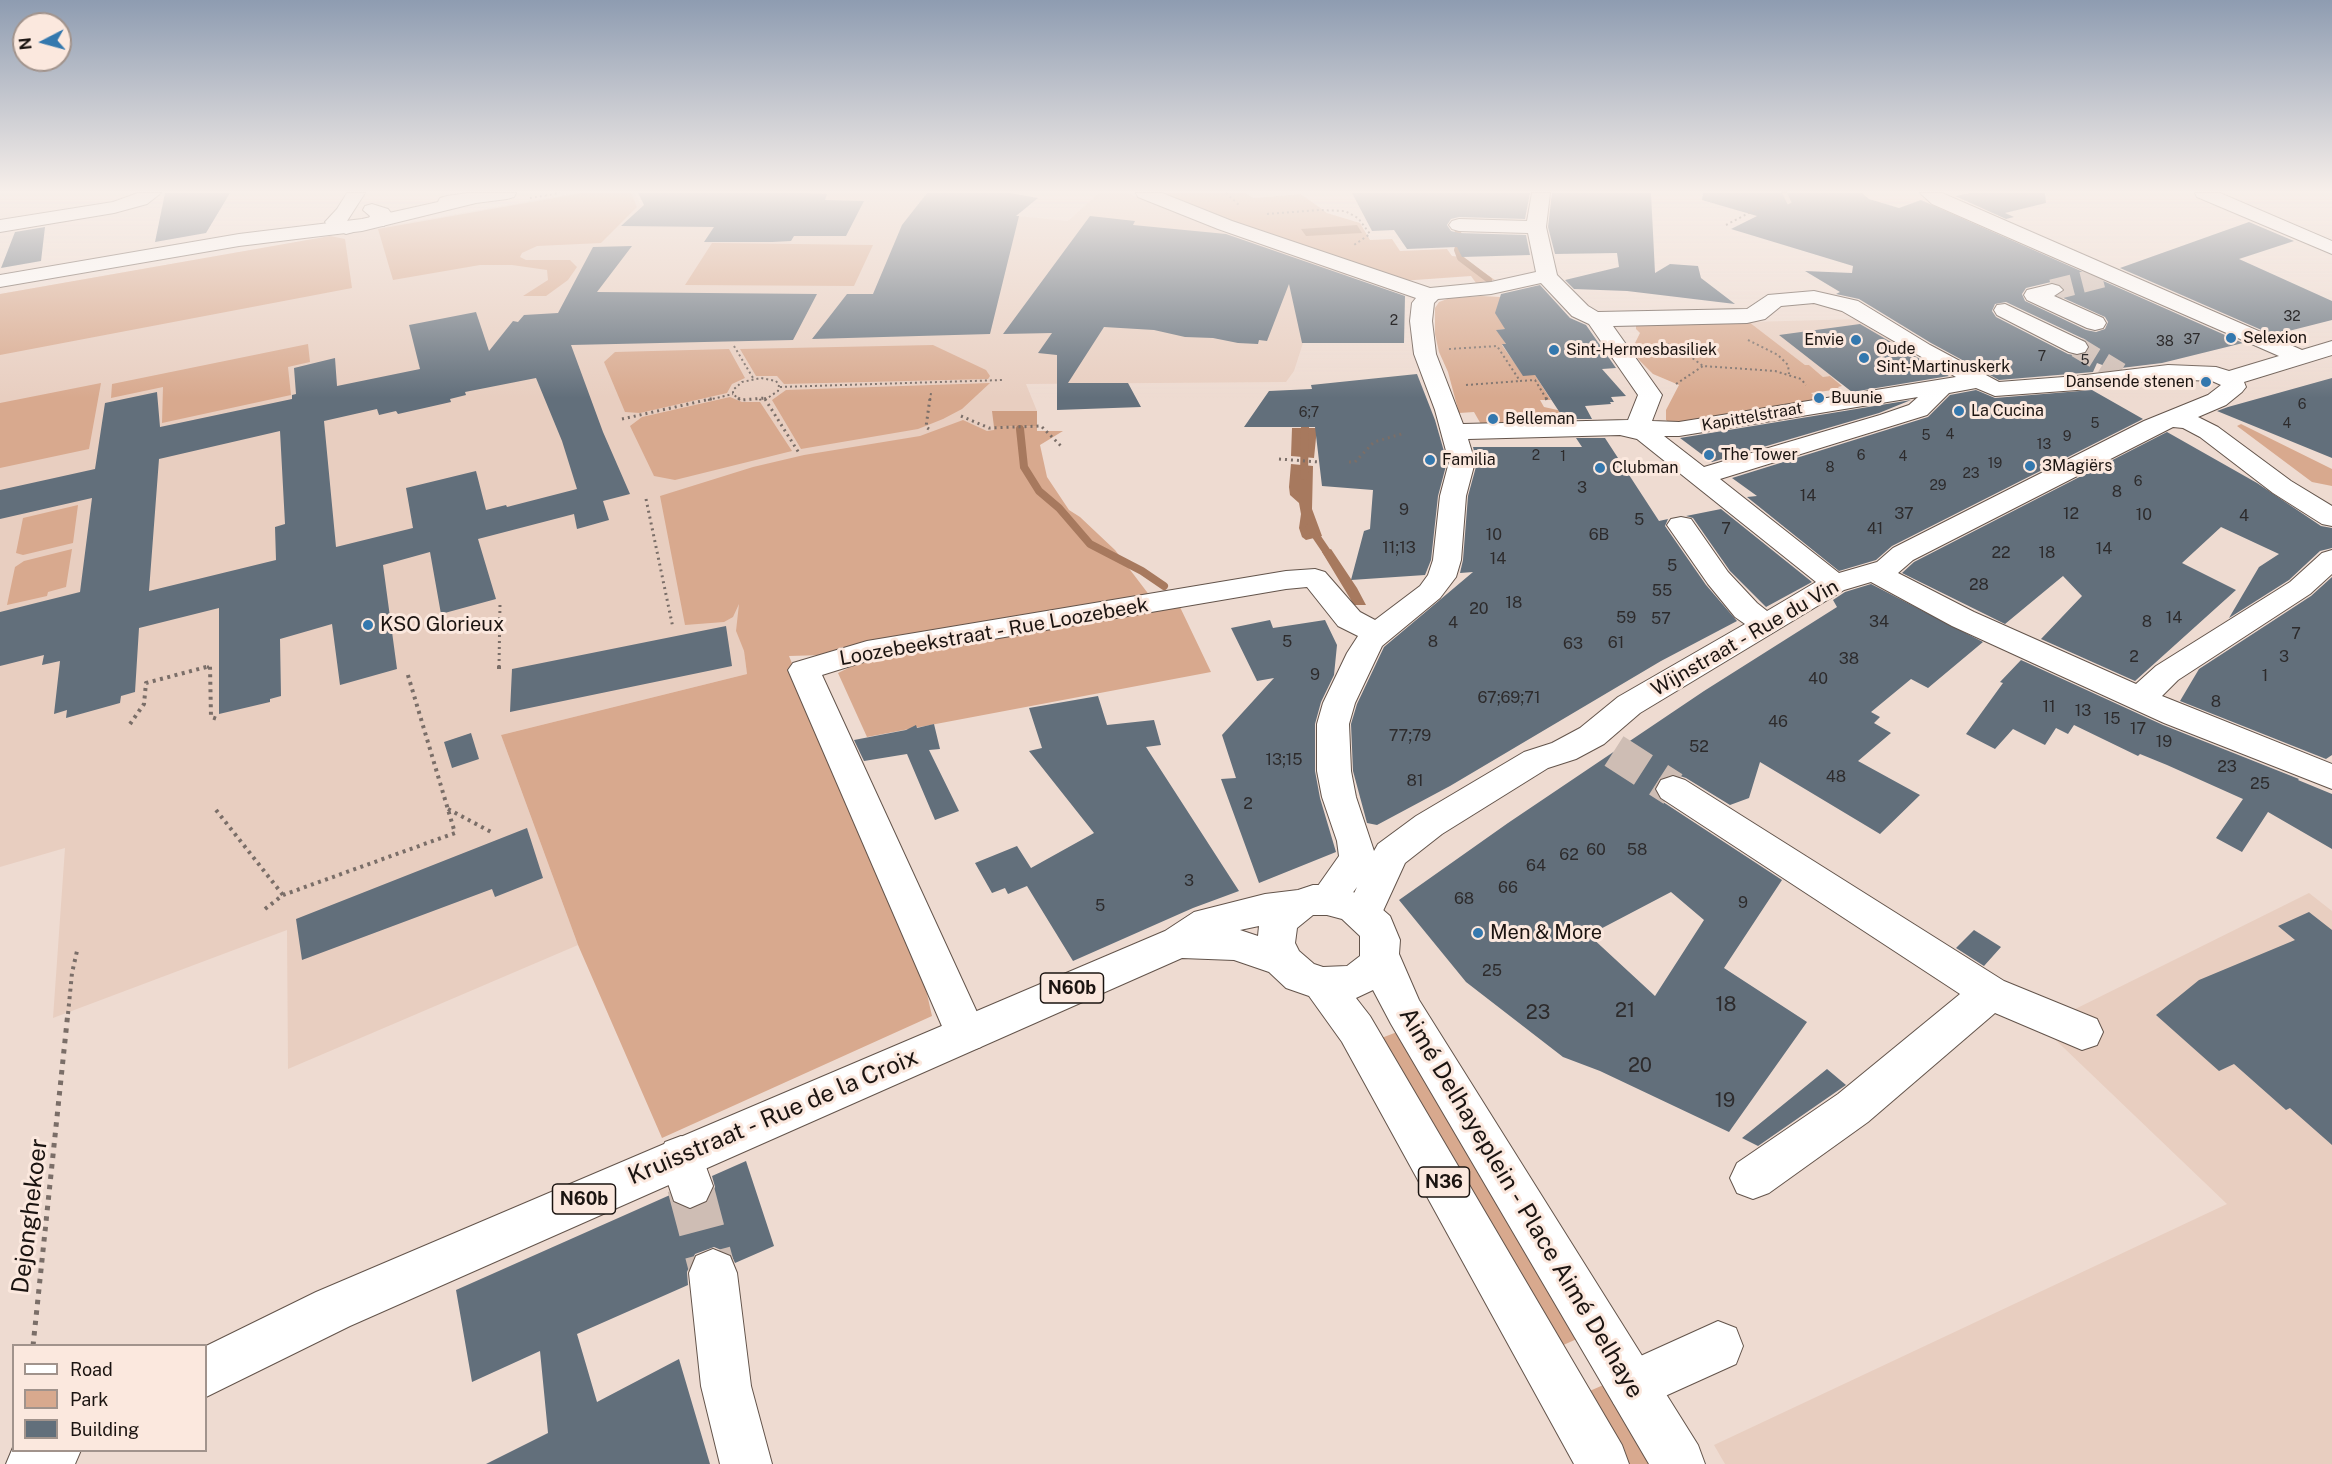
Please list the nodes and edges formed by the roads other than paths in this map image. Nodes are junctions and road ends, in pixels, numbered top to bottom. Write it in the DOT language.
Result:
graph roads {
  1 [pos="115,261"];
  2 [pos="1331,261"];
  3 [pos="1544,261"];
  4 [pos="2076,261"];
  5 [pos="1546,276"];
  6 [pos="0,281"];
  7 [pos="2052,290"];
  8 [pos="1429,295"];
  9 [pos="2005,310"];
  10 [pos="1597,319"];
  11 [pos="2095,323"];
  12 [pos="2077,347"];
  13 [pos="2332,348"];
  14 [pos="2300,357"];
  15 [pos="2228,379"];
  16 [pos="1979,381"];
  17 [pos="1942,387"];
  18 [pos="2172,419"];
  19 [pos="1638,428"];
  20 [pos="1454,432"];
  21 [pos="1711,473"];
  22 [pos="2332,518"];
  23 [pos="1681,525"];
  24 [pos="2332,559"];
  25 [pos="1876,573"];
  26 [pos="1834,584"];
  27 [pos="1765,624"];
  28 [pos="1377,634"];
  29 [pos="2141,698"];
  30 [pos="2332,777"];
  31 [pos="1673,789"];
  32 [pos="1313,903"];
  33 [pos="1364,913"];
  34 [pos="1179,942"];
  35 [pos="1380,954"];
  36 [pos="1283,961"];
  37 [pos="1323,984"];
  38 [pos="1990,993"];
  39 [pos="2082,1032"];
  40 [pos="966,1034"];
  41 [pos="1753,1178"];
  42 [pos="713,1274"];
  43 [pos="1718,1346"];
  44 [pos="207,1372"];
  45 [pos="1632,1386"];
  46 [pos="52,1452"];
  47 [pos="1674,1456"];
  48 [pos="32,1464"];
  49 [pos="747,1464"];
  50 [pos="1603,1464"];
  1 -- 6 [label="street"];
  2 -- 8 [label="street"];
  3 -- 5 [label="street"];
  4 -- 14 [label="street"];
  5 -- 8 [label="street"];
  5 -- 10 [label="street"];
  7 -- 11 [label="street"];
  8 -- 20 [label="street"];
  9 -- 12 [label="street"];
  10 -- 16 [label="street"];
  10 -- 19 [label="street"];
  13 -- 14 [label="street"];
  14 -- 15 [label="street"];
  15 -- 16 [label="street"];
  15 -- 18 [label="street, Wijnstraat - Rue du Vin"];
  16 -- 17 [label="street, Kapittelstraat"];
  17 -- 19 [label="street, Kapittelstraat"];
  17 -- 21 [label="street"];
  18 -- 22 [label="street"];
  18 -- 25 [label="street, Wijnstraat - Rue du Vin"];
  19 -- 20 [label="street, Kapittelstraat"];
  19 -- 21 [label="street"];
  20 -- 28 [label="street"];
  21 -- 26 [label="street"];
  23 -- 27 [label="street"];
  24 -- 29 [label="street"];
  25 -- 26 [label="street, Wijnstraat - Rue du Vin"];
  25 -- 29 [label="street"];
  26 -- 27 [label="street, Wijnstraat - Rue du Vin"];
  27 -- 33 [label="street, Wijnstraat - Rue du Vin"];
  28 -- 32 [label="street"];
  28 -- 40 [label="street, Loozebeekstraat - Rue Loozebeek"];
  29 -- 30 [label="street"];
  31 -- 38 [label="street"];
  32 -- 33 [label="street"];
  32 -- 34 [label="street, Kruisstraat - Rue de la Croix / N60b"];
  32 -- 36 [label="street"];
  33 -- 35 [label="street, Aimé Delhayeplein - Place Aimé Delhaye"];
  34 -- 36 [label="street, Kruisstraat - Rue de la Croix / N60b"];
  34 -- 40 [label="street, Kruisstraat - Rue de la Croix / N60b"];
  35 -- 37 [label="street"];
  35 -- 45 [label="street, Aimé Delhayeplein - Place Aimé Delhaye / N36"];
  36 -- 37 [label="street"];
  37 -- 50 [label="street, N36"];
  38 -- 39 [label="street"];
  38 -- 41 [label="street"];
  40 -- 44 [label="street, Kruisstraat - Rue de la Croix / N60b"];
  42 -- 49 [label="street"];
  43 -- 45 [label="street"];
  45 -- 47 [label="street, Aimé Delhayeplein - Place Aimé Delhaye / N36"];
  46 -- 48 [label="street"];
}
